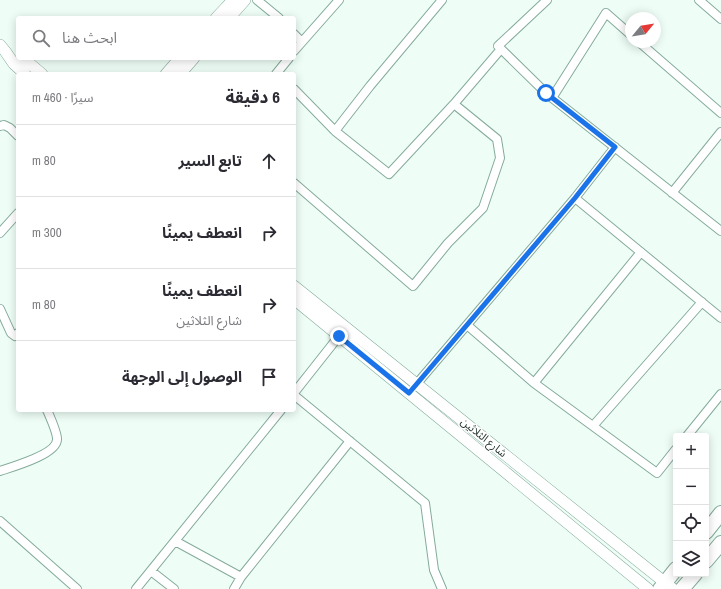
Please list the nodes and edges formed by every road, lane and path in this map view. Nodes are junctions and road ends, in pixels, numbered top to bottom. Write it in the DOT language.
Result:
graph roads {
  1 [pos="233,0"];
  2 [pos="245,0"];
  3 [pos="257,0"];
  4 [pos="339,0"];
  5 [pos="442,0"];
  6 [pos="546,0"];
  7 [pos="699,0"];
  8 [pos="218,16"];
  9 [pos="231,16"];
  10 [pos="277,16"];
  11 [pos="721,19"];
  12 [pos="625,30"];
  13 [pos="296,36"];
  14 [pos="302,42"];
  15 [pos="2,48"];
  16 [pos="646,48"];
  17 [pos="296,49"];
  18 [pos="501,49"];
  19 [pos="16,53"];
  20 [pos="25,60"];
  21 [pos="178,60"];
  22 [pos="192,60"];
  23 [pos="288,60"];
  24 [pos="23,72"];
  25 [pos="40,72"];
  26 [pos="168,72"];
  27 [pos="182,72"];
  28 [pos="279,72"];
  29 [pos="296,91"];
  30 [pos="552,98"];
  31 [pos="454,104"];
  32 [pos="721,112"];
  33 [pos="0,126"];
  34 [pos="335,131"];
  35 [pos="721,132"];
  36 [pos="16,134"];
  37 [pos="615,147"];
  38 [pos="296,187"];
  39 [pos="672,193"];
  40 [pos="575,198"];
  41 [pos="16,215"];
  42 [pos="721,231"];
  43 [pos="0,233"];
  44 [pos="641,252"];
  45 [pos="296,288"];
  46 [pos="296,301"];
  47 [pos="702,302"];
  48 [pos="0,309"];
  49 [pos="721,318"];
  50 [pos="467,325"];
  51 [pos="16,336"];
  52 [pos="339,336"];
  53 [pos="417,383"];
  54 [pos="534,383"];
  55 [pos="296,391"];
  56 [pos="409,393"];
  57 [pos="721,394"];
  58 [pos="296,396"];
  59 [pos="47,412"];
  60 [pos="279,412"];
  61 [pos="593,426"];
  62 [pos="689,433"];
  63 [pos="350,441"];
  64 [pos="673,453"];
  65 [pos="0,471"];
  66 [pos="721,513"];
  67 [pos="0,521"];
  68 [pos="709,528"];
  69 [pos="176,542"];
  70 [pos="721,543"];
  71 [pos="709,557"];
  72 [pos="151,571"];
  73 [pos="673,574"];
  74 [pos="241,577"];
  75 [pos="692,577"];
  76 [pos="666,587"];
  77 [pos="77,589"];
  78 [pos="136,589"];
  79 [pos="174,589"];
  80 [pos="234,589"];
  81 [pos="442,589"];
  82 [pos="648,589"];
  83 [pos="682,589"];
  1 -- 8 [label="street"];
  2 -- 9 [label="street"];
  3 -- 10 [label="street"];
  4 -- 14 [label="street"];
  5 -- 34 [label="street"];
  6 -- 18 [label="street"];
  7 -- 11 [label="street"];
  12 -- 30 [label="street"];
  13 -- 14 [label="street"];
  14 -- 17 [label="street"];
  15 -- 19 [label="street"];
  15 -- 24 [label="street"];
  16 -- 32 [label="street"];
  18 -- 30 [label="street"];
  18 -- 31 [label="street"];
  20 -- 25 [label="street"];
  21 -- 26 [label="street"];
  22 -- 27 [label="street"];
  23 -- 28 [label="street"];
  29 -- 34 [label="street"];
  30 -- 37 [label="street"];
  31 -- 34 [label="street"];
  31 -- 38 [label="street"];
  33 -- 36 [label="street"];
  35 -- 39 [label="street"];
  37 -- 39 [label="street"];
  37 -- 40 [label="street"];
  39 -- 42 [label="street"];
  40 -- 44 [label="street"];
  40 -- 50 [label="street"];
  41 -- 43 [label="street"];
  44 -- 47 [label="street"];
  44 -- 54 [label="street"];
  45 -- 53 [label="street, شارع الثلاثين"];
  46 -- 52 [label="street, شارع الثلاثين"];
  47 -- 49 [label="street"];
  47 -- 61 [label="street"];
  48 -- 51 [label="street"];
  50 -- 53 [label="street"];
  50 -- 54 [label="street"];
  52 -- 55 [label="street"];
  52 -- 56 [label="street, شارع الثلاثين"];
  53 -- 56 [label="street"];
  53 -- 76 [label="street, شارع الثلاثين"];
  54 -- 61 [label="street"];
  56 -- 82 [label="street, شارع الثلاثين"];
  57 -- 62 [label="street"];
  58 -- 63 [label="street"];
  59 -- 65 [label="street"];
  60 -- 69 [label="street"];
  61 -- 64 [label="street"];
  63 -- 74 [label="street"];
  63 -- 81 [label="street"];
  66 -- 68 [label="highway"];
  67 -- 77 [label="street"];
  69 -- 72 [label="street"];
  69 -- 74 [label="street"];
  70 -- 71 [label="highway"];
  72 -- 78 [label="street"];
  72 -- 79 [label="street"];
  73 -- 76 [label="highway"];
  74 -- 80 [label="street"];
  75 -- 83 [label="highway"];
}
